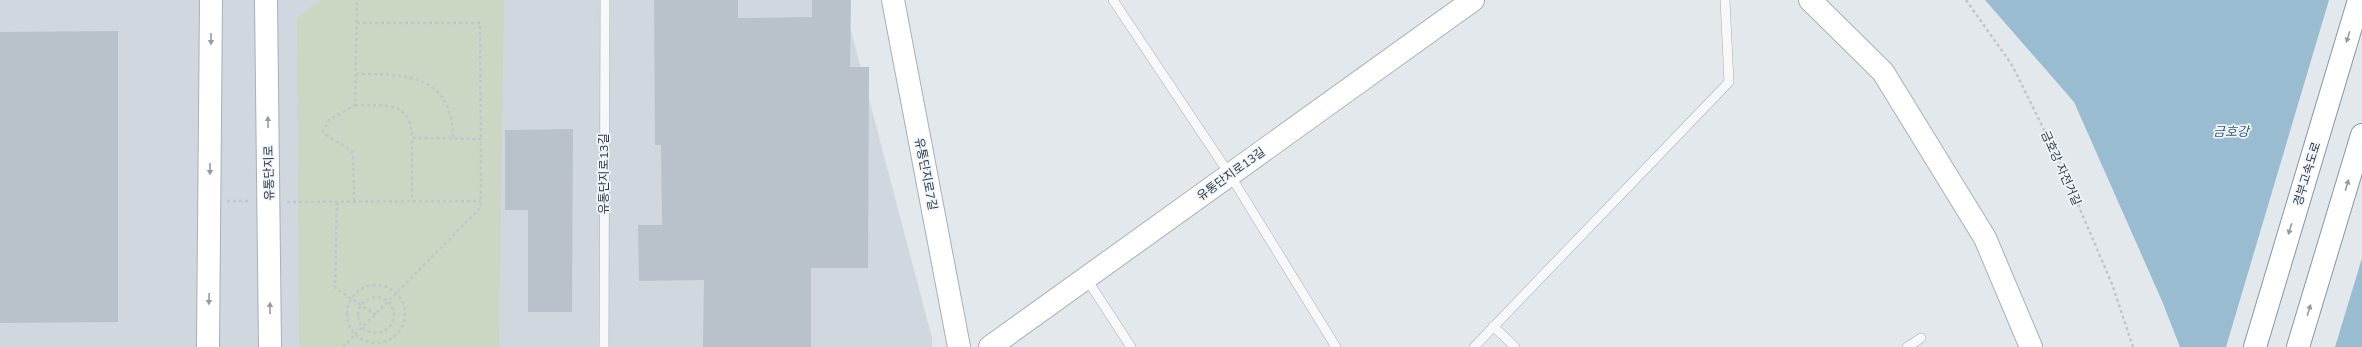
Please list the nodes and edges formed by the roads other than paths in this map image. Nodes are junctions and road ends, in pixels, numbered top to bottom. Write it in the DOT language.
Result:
graph roads {
  1 [pos="211,0"];
  2 [pos="266,0"];
  3 [pos="605,0"];
  4 [pos="893,0"];
  5 [pos="1113,0"];
  6 [pos="1473,0"];
  7 [pos="1725,0"];
  8 [pos="1810,0"];
  9 [pos="2359,0"];
  10 [pos="2362,135"];
  11 [pos="1230,175"];
  12 [pos="1086,278"];
  13 [pos="1493,326"];
  14 [pos="1921,338"];
  15 [pos="208,347"];
  16 [pos="270,347"];
  17 [pos="604,347"];
  18 [pos="959,347"];
  19 [pos="990,347"];
  20 [pos="1131,347"];
  21 [pos="1336,347"];
  22 [pos="1474,347"];
  23 [pos="1515,347"];
  24 [pos="1907,347"];
  25 [pos="2031,347"];
  26 [pos="2255,347"];
  27 [pos="2298,347"];
  1 -- 15 [label="main road, one-way"];
  16 -- 2 [label="main road, 유통단지로, one-way"];
  3 -- 17 [label="lane, 유통단지로13길"];
  4 -- 18 [label="main road, 유통단지로7길"];
  5 -- 11 [label="lane"];
  6 -- 11 [label="main road, 유통단지로13길"];
  7 -- 13 [label="lane"];
  8 -- 25 [label="main road"];
  9 -- 26 [label="main road, 경부고속도로, one-way"];
  27 -- 10 [label="main road, one-way"];
  11 -- 12 [label="main road, 유통단지로13길"];
  11 -- 21 [label="lane"];
  12 -- 19 [label="main road, 유통단지로13길"];
  12 -- 20 [label="lane"];
  13 -- 22 [label="lane"];
  13 -- 23 [label="lane"];
  14 -- 24 [label="lane"];
}
